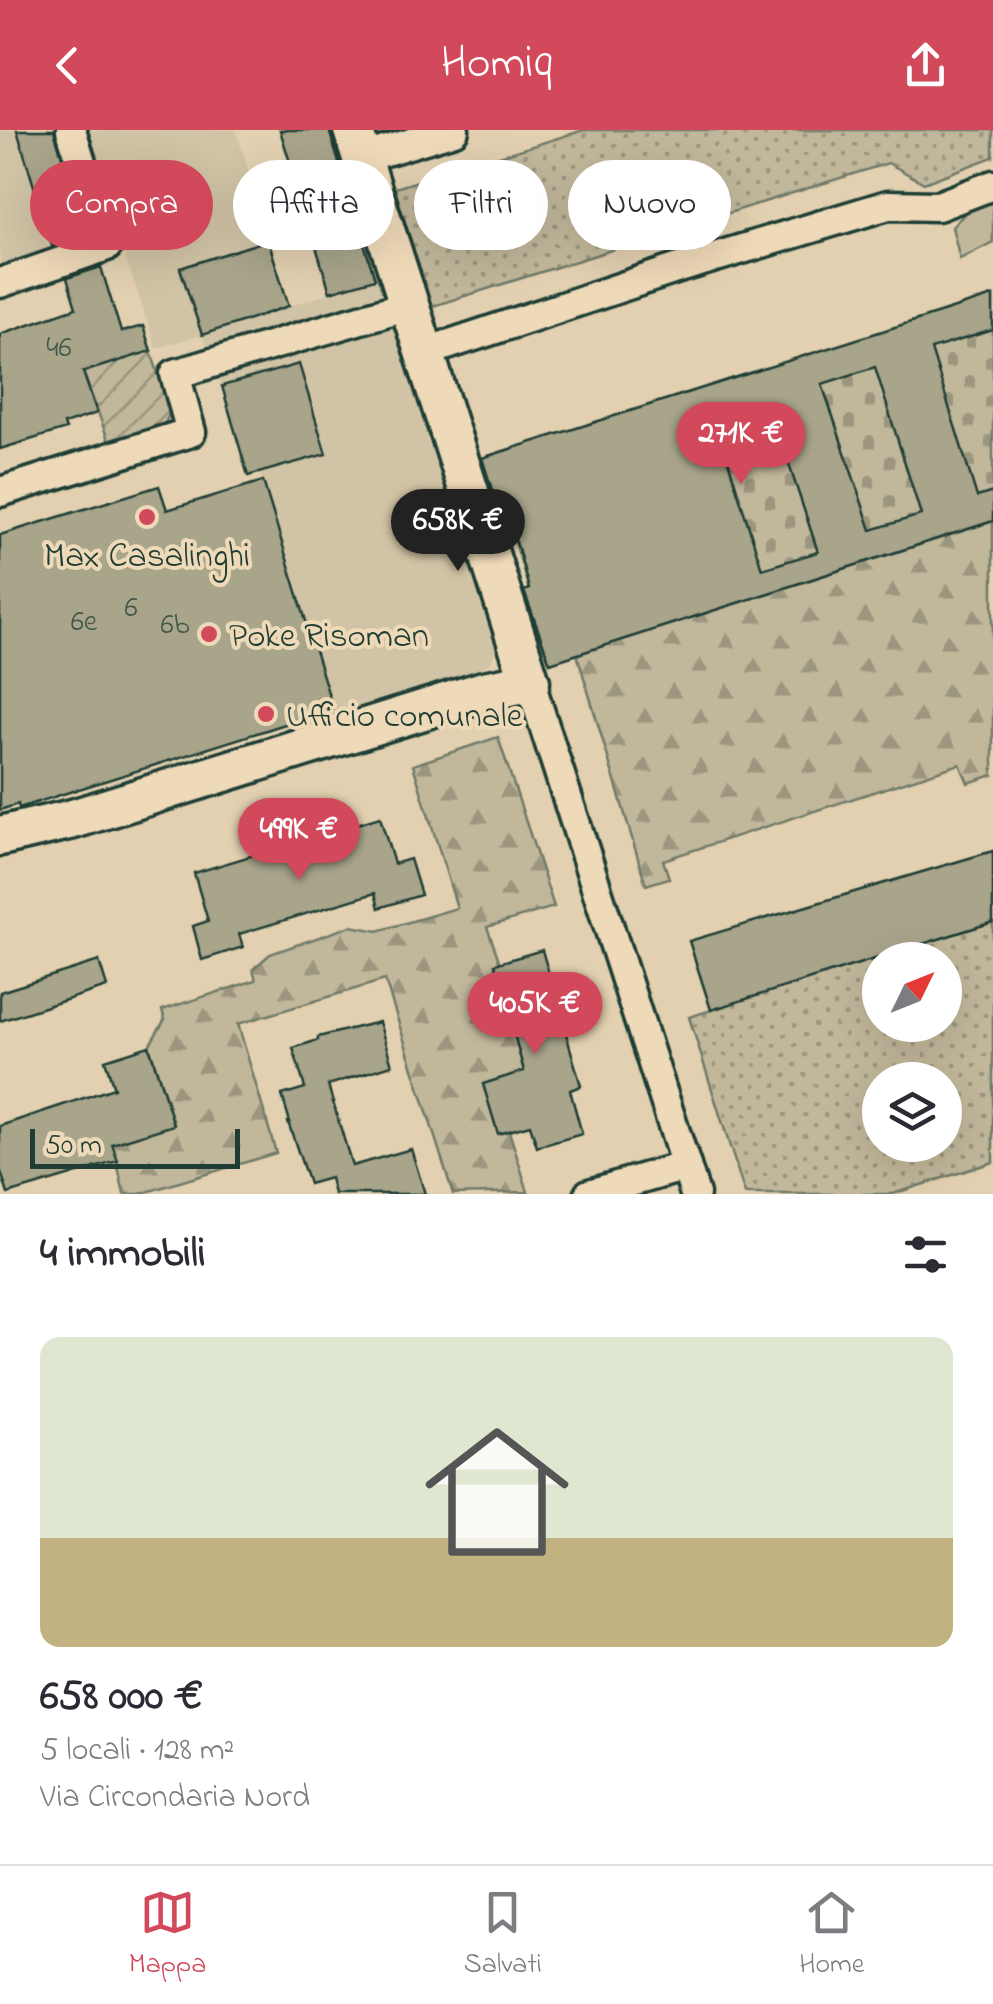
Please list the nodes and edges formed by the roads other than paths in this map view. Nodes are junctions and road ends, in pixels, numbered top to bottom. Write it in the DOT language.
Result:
graph roads {
  1 [pos="71,130"];
  2 [pos="454,130"];
  3 [pos="357,144"];
  4 [pos="993,185"];
  5 [pos="0,283"];
  6 [pos="408,304"];
  7 [pos="424,353"];
  8 [pos="0,492"];
  9 [pos="530,682"];
  10 [pos="0,836"];
  11 [pos="686,1166"];
  12 [pos="589,1194"];
  13 [pos="694,1194"];
  1 -- 5 [label="street"];
  2 -- 3 [label="street"];
  3 -- 6 [label="street"];
  4 -- 7 [label="street"];
  6 -- 7 [label="street"];
  6 -- 8 [label="street"];
  7 -- 9 [label="street"];
  9 -- 10 [label="street"];
  9 -- 11 [label="street"];
  11 -- 12 [label="street"];
  11 -- 13 [label="street"];
}
